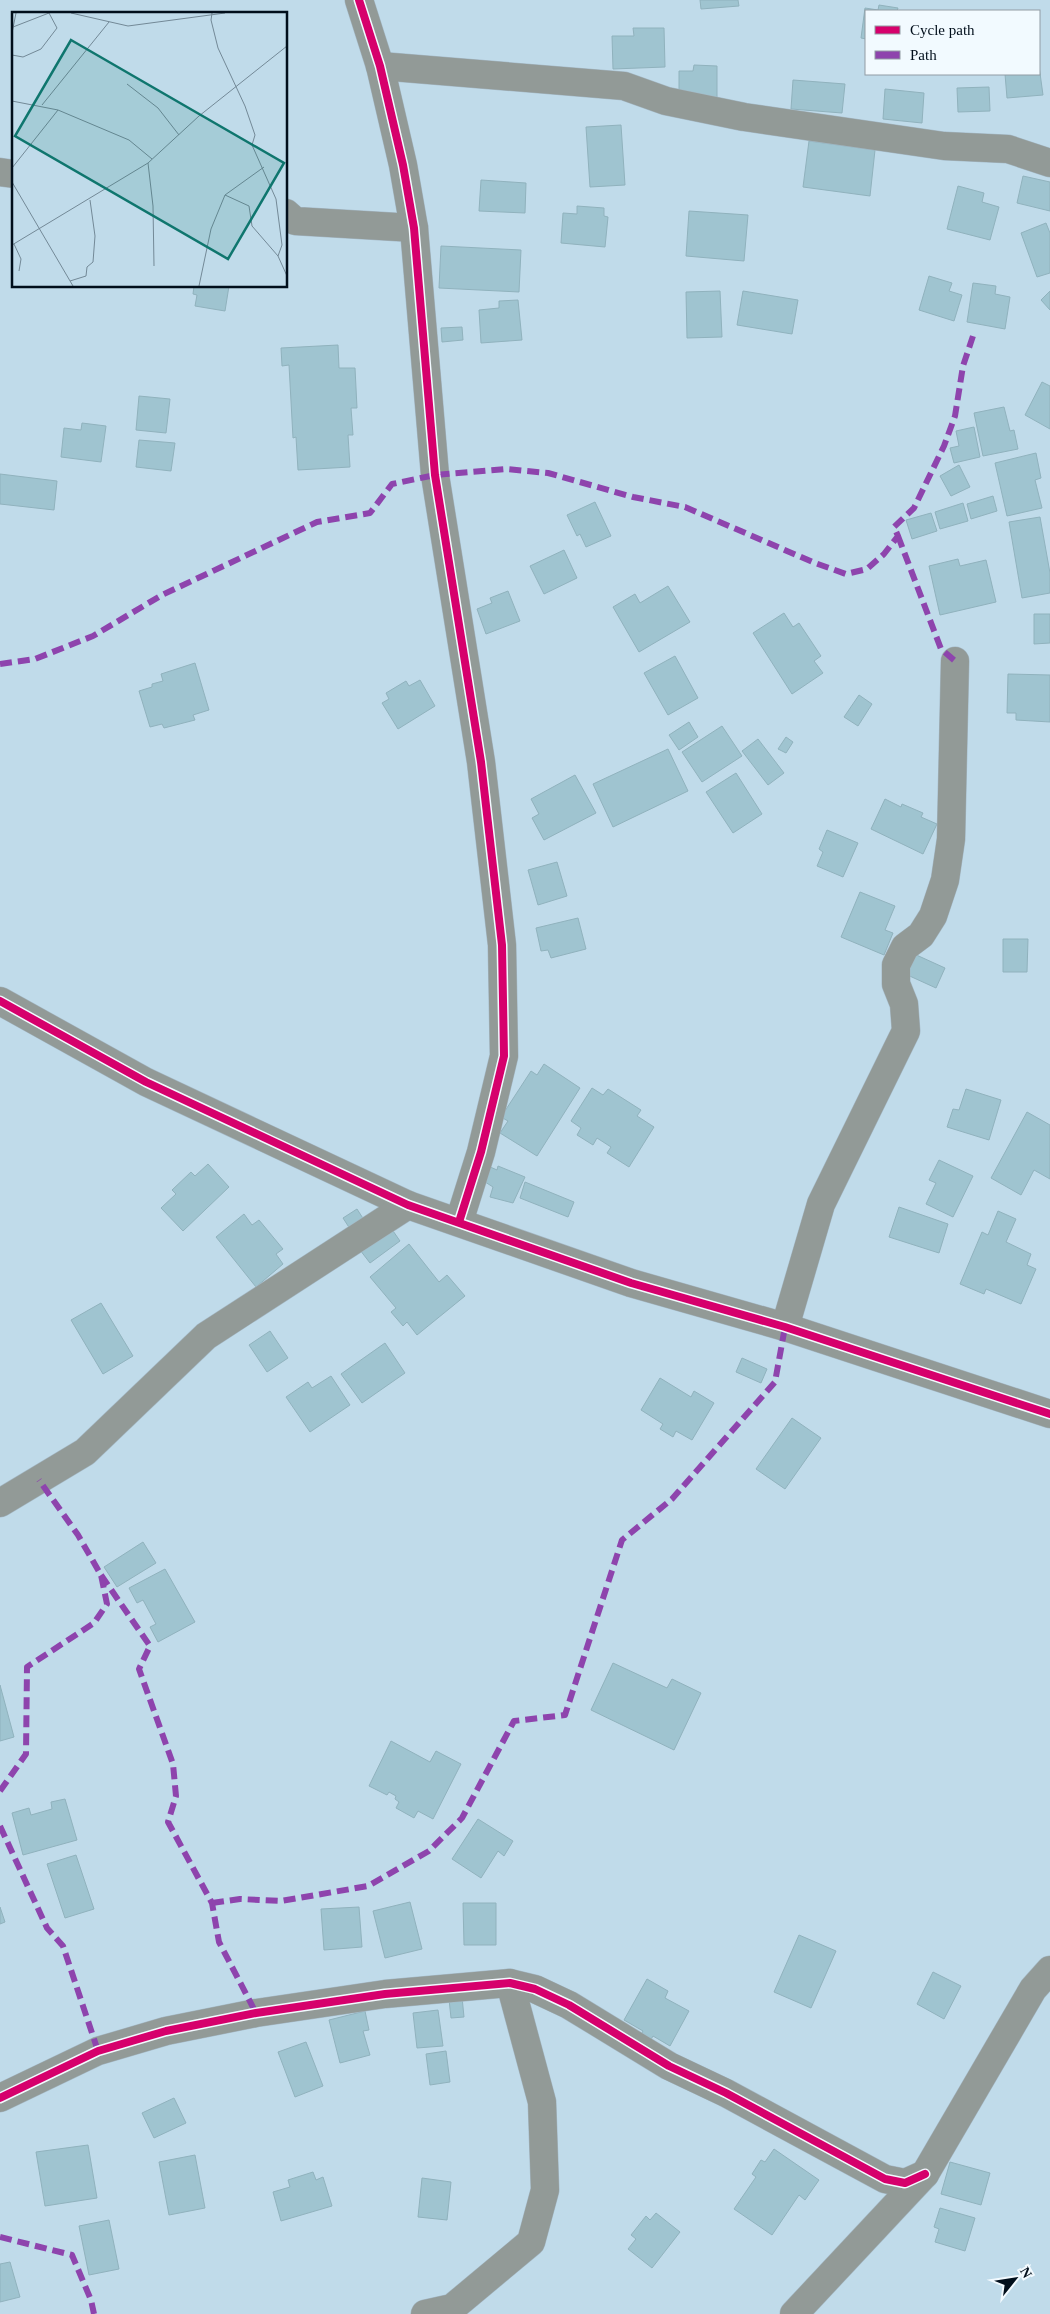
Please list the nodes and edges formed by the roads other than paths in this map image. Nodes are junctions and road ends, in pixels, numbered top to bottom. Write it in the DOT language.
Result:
graph roads {
  1 [pos="359,0"];
  2 [pos="380,66"];
  3 [pos="1050,163"];
  4 [pos="288,216"];
  5 [pos="414,228"];
  6 [pos="955,661"];
  7 [pos="0,1001"];
  8 [pos="408,1205"];
  9 [pos="459,1222"];
  10 [pos="785,1327"];
  11 [pos="1050,1414"];
  12 [pos="0,1503"];
  13 [pos="1050,1970"];
  14 [pos="510,1983"];
  15 [pos="0,2098"];
  16 [pos="925,2174"];
  17 [pos="425,2314"];
  18 [pos="794,2314"];
  1 -- 2 [label="street"];
  2 -- 3 [label="street"];
  2 -- 5 [label="street"];
  4 -- 5 [label="street"];
  5 -- 9 [label="street"];
  6 -- 10 [label="street"];
  7 -- 8 [label="street"];
  8 -- 9 [label="street"];
  8 -- 12 [label="street"];
  9 -- 10 [label="street"];
  10 -- 11 [label="street"];
  13 -- 16 [label="street"];
  14 -- 15 [label="street"];
  14 -- 16 [label="street"];
  14 -- 17 [label="street"];
  16 -- 18 [label="street"];
}
